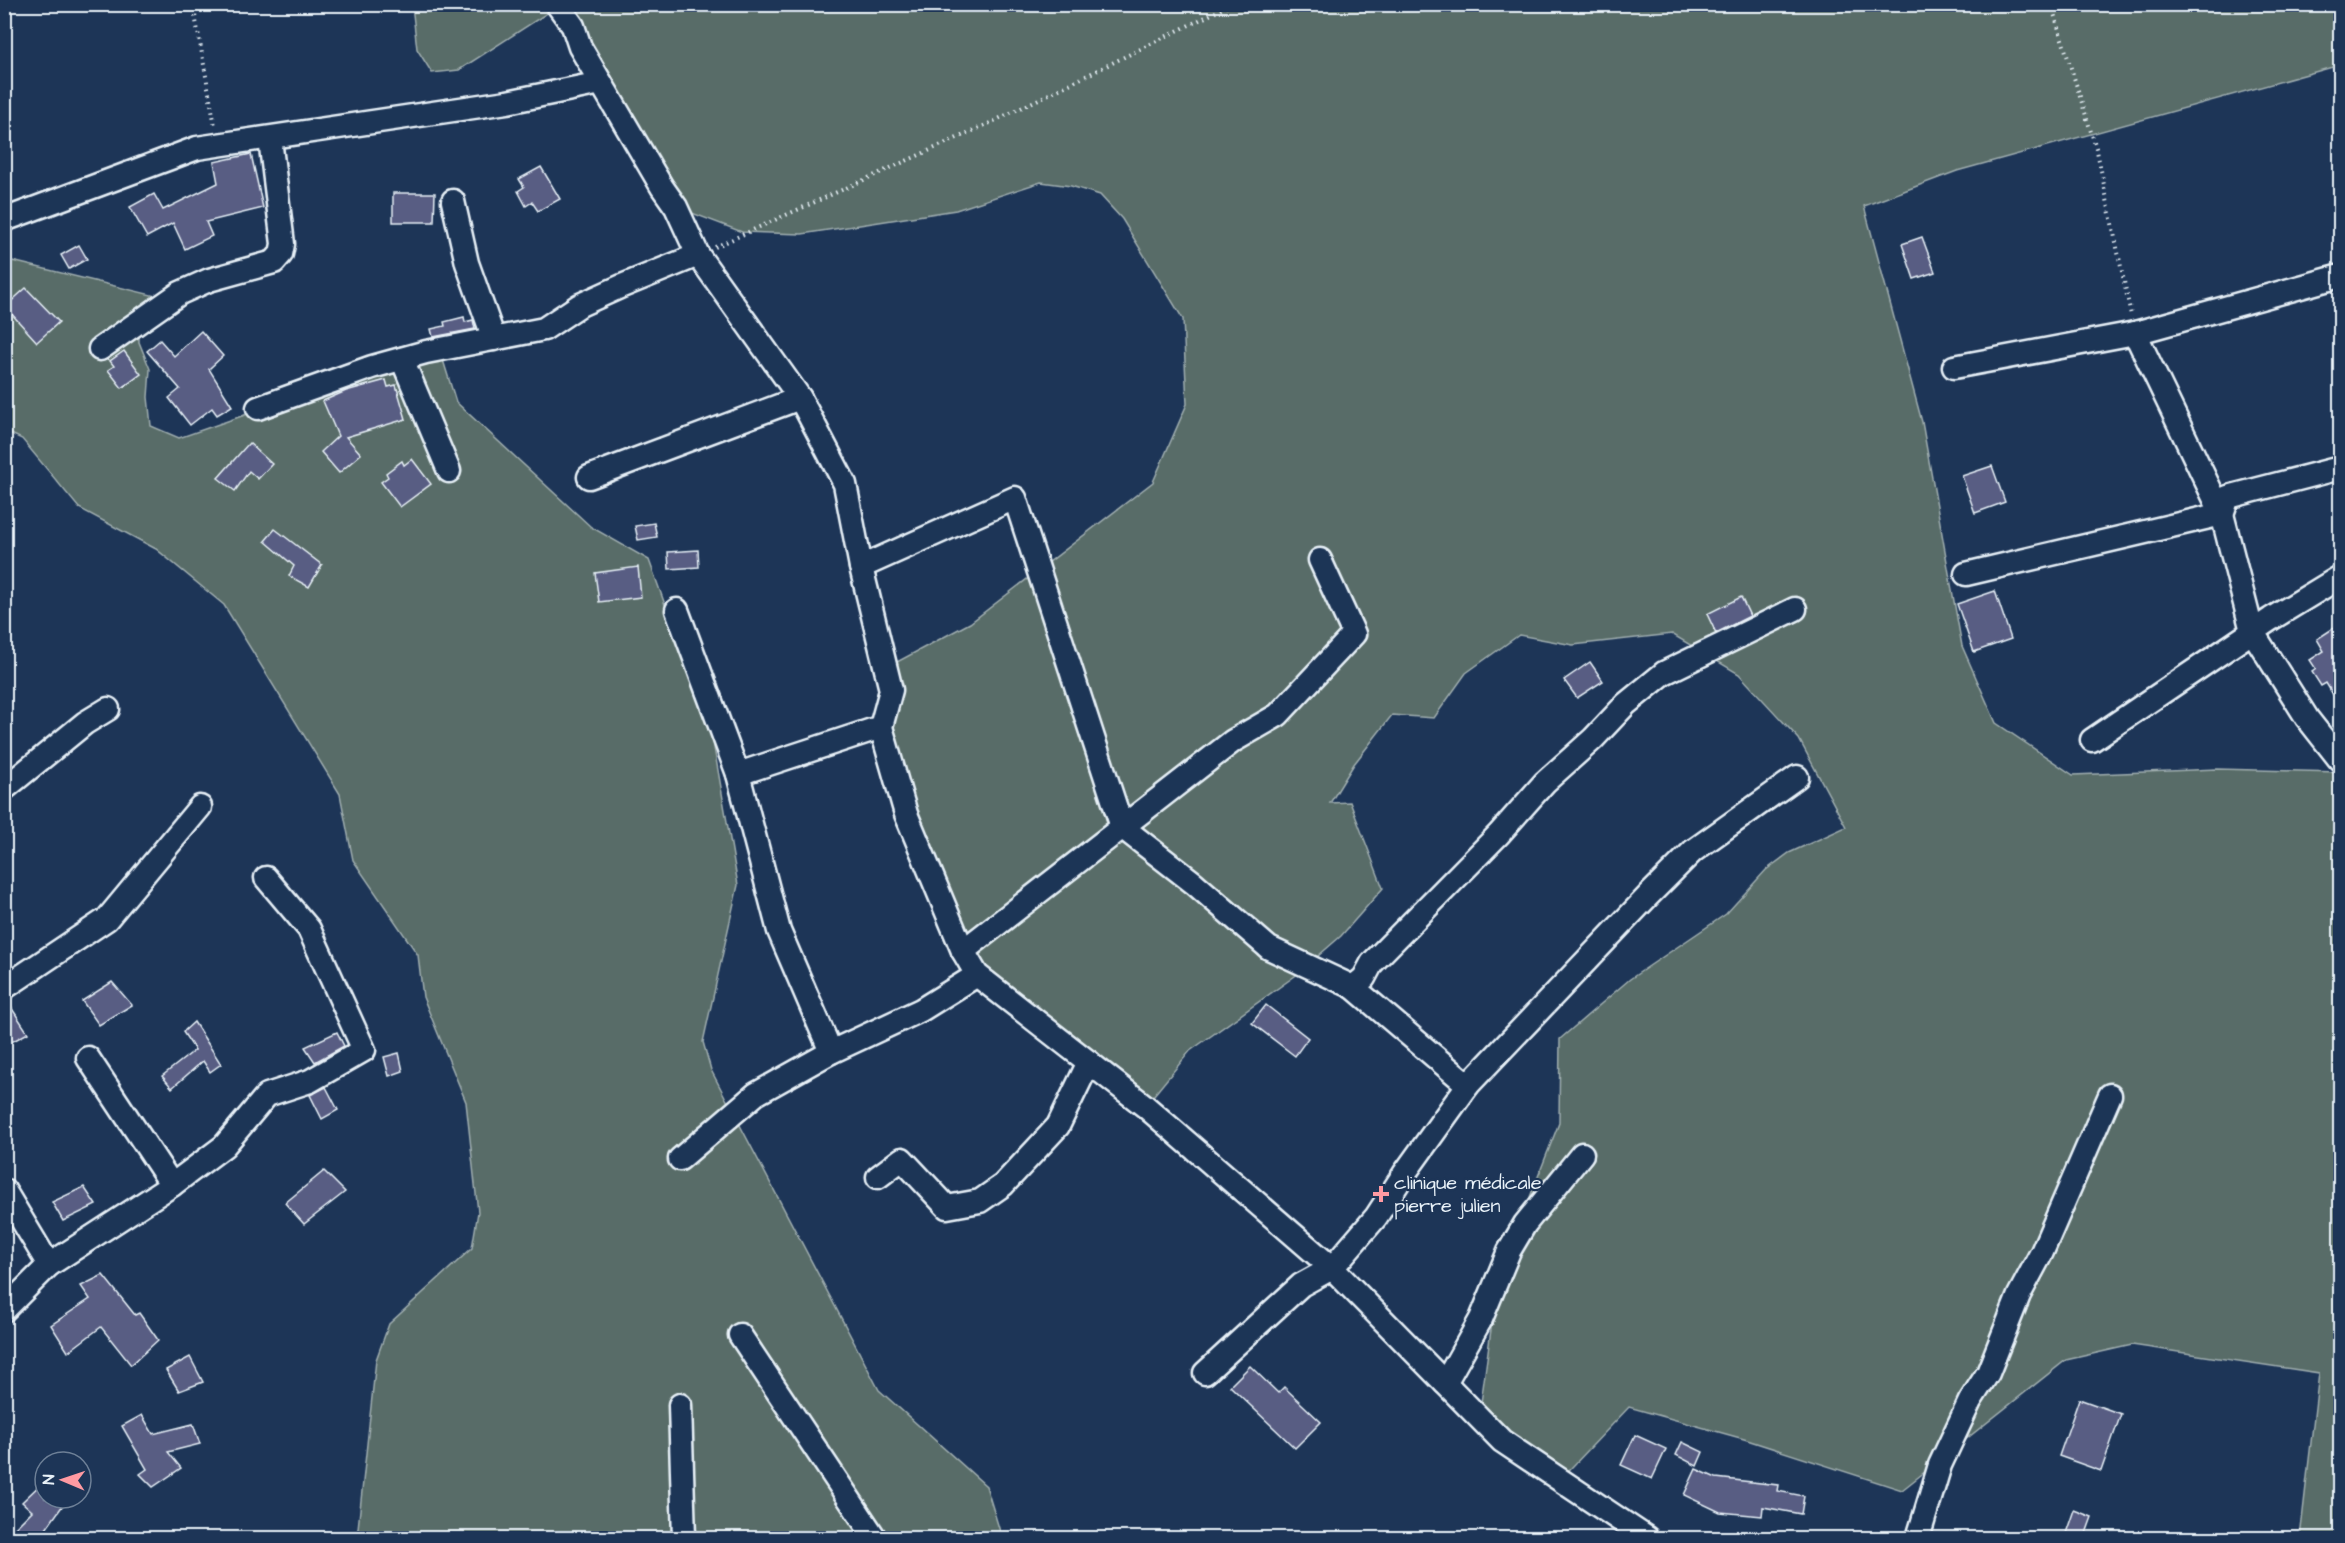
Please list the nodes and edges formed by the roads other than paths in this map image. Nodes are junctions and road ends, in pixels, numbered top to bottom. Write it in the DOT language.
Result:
graph roads {
  1 [pos="557,4"];
  2 [pos="601,83"];
  3 [pos="270,140"];
  4 [pos="453,201"];
  5 [pos="4,220"];
  6 [pos="698,255"];
  7 [pos="2340,276"];
  8 [pos="2135,333"];
  9 [pos="494,339"];
  10 [pos="100,349"];
  11 [pos="402,359"];
  12 [pos="1954,367"];
  13 [pos="800,398"];
  14 [pos="258,408"];
  15 [pos="2340,468"];
  16 [pos="449,471"];
  17 [pos="589,477"];
  18 [pos="2222,514"];
  19 [pos="1320,560"];
  20 [pos="861,567"];
  21 [pos="1966,574"];
  22 [pos="2340,578"];
  23 [pos="1795,609"];
  24 [pos="677,610"];
  25 [pos="2252,631"];
  26 [pos="108,709"];
  27 [pos="882,727"];
  28 [pos="2092,740"];
  29 [pos="2340,760"];
  30 [pos="738,774"];
  31 [pos="1797,777"];
  32 [pos="4,789"];
  33 [pos="200,807"];
  34 [pos="1122,826"];
  35 [pos="266,878"];
  36 [pos="963,951"];
  37 [pos="976,975"];
  38 [pos="1353,987"];
  39 [pos="4,988"];
  40 [pos="831,1052"];
  41 [pos="88,1058"];
  42 [pos="1089,1062"];
  43 [pos="1468,1085"];
  44 [pos="2110,1095"];
  45 [pos="1582,1154"];
  46 [pos="680,1160"];
  47 [pos="878,1177"];
  48 [pos="172,1185"];
  49 [pos="4,1190"];
  50 [pos="49,1265"];
  51 [pos="1332,1268"];
  52 [pos="4,1310"];
  53 [pos="740,1335"];
  54 [pos="1205,1373"];
  55 [pos="1445,1383"];
  56 [pos="680,1405"];
  57 [pos="684,1539"];
  58 [pos="874,1539"];
  59 [pos="1647,1539"];
  60 [pos="1918,1539"];
  1 -- 2 [label="street"];
  2 -- 3 [label="street"];
  2 -- 6 [label="street"];
  3 -- 5 [label="street"];
  3 -- 10 [label="street"];
  4 -- 9 [label="street"];
  6 -- 9 [label="street"];
  6 -- 13 [label="street"];
  7 -- 8 [label="street"];
  8 -- 12 [label="street"];
  8 -- 18 [label="street"];
  9 -- 11 [label="street"];
  11 -- 14 [label="street"];
  11 -- 16 [label="street"];
  13 -- 17 [label="street"];
  13 -- 20 [label="street"];
  15 -- 18 [label="street"];
  18 -- 21 [label="street"];
  18 -- 25 [label="street"];
  19 -- 34 [label="street"];
  20 -- 27 [label="street"];
  20 -- 34 [label="street"];
  22 -- 25 [label="street"];
  23 -- 38 [label="street"];
  24 -- 30 [label="street"];
  25 -- 28 [label="street"];
  25 -- 29 [label="street"];
  26 -- 32 [label="street"];
  27 -- 30 [label="street"];
  27 -- 36 [label="street"];
  30 -- 40 [label="street"];
  31 -- 43 [label="street"];
  33 -- 39 [label="street"];
  34 -- 36 [label="street"];
  34 -- 38 [label="street"];
  35 -- 48 [label="street"];
  36 -- 37 [label="street"];
  37 -- 40 [label="street"];
  37 -- 42 [label="street"];
  38 -- 43 [label="street"];
  40 -- 46 [label="street"];
  41 -- 48 [label="street"];
  42 -- 47 [label="street"];
  42 -- 51 [label="street"];
  43 -- 51 [label="street"];
  44 -- 60 [label="street"];
  45 -- 55 [label="street"];
  48 -- 50 [label="street"];
  49 -- 50 [label="street"];
  50 -- 52 [label="street"];
  51 -- 54 [label="street"];
  51 -- 55 [label="street"];
  53 -- 58 [label="street"];
  55 -- 59 [label="street"];
  56 -- 57 [label="street"];
}
